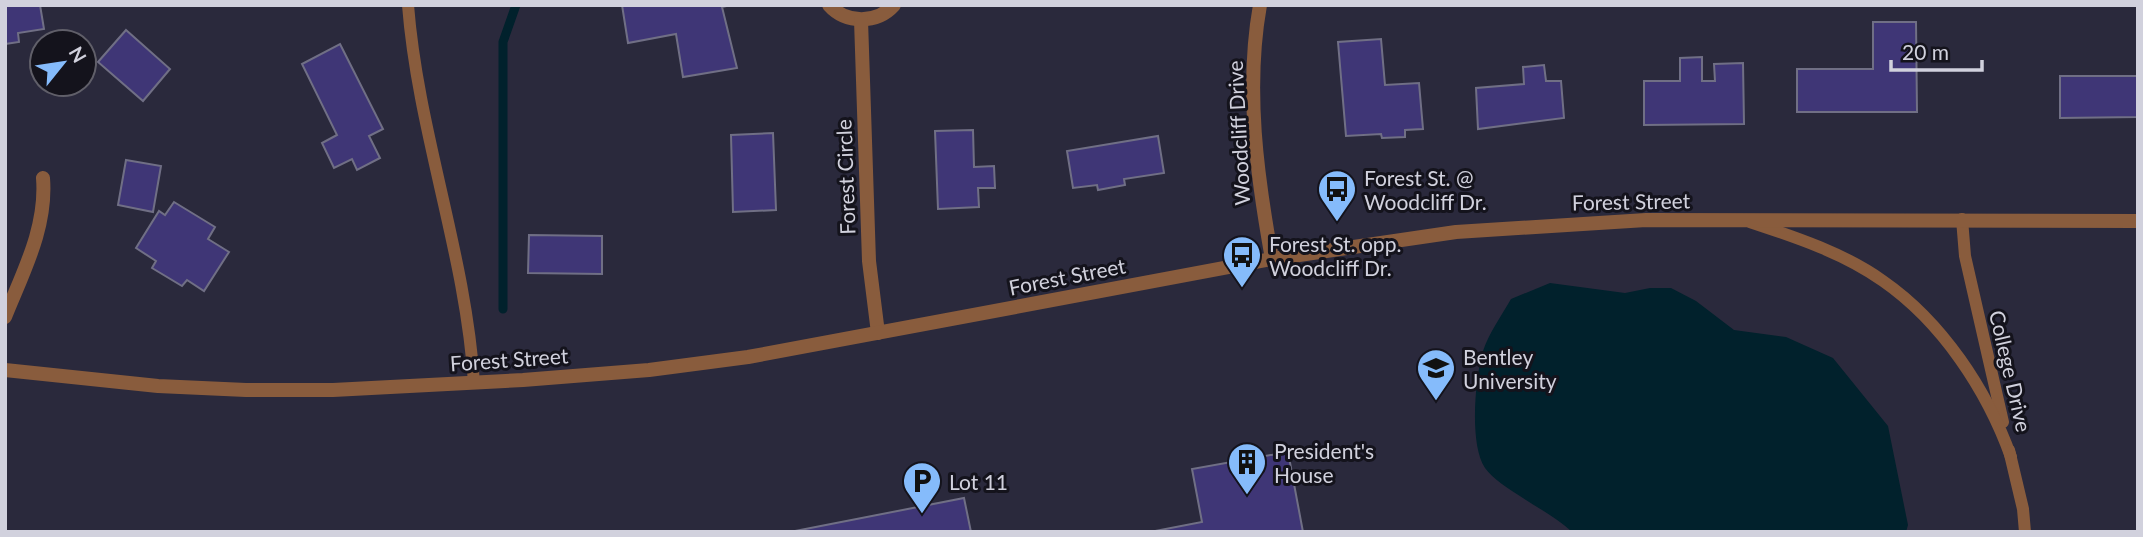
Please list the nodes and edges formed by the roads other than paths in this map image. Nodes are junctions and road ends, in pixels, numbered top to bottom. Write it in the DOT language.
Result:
graph roads {
  1 [pos="408,5"];
  2 [pos="829,5"];
  3 [pos="894,5"];
  4 [pos="1260,5"];
  5 [pos="861,20"];
  6 [pos="43,178"];
  7 [pos="1743,219"];
  8 [pos="1962,219"];
  9 [pos="2138,221"];
  10 [pos="1272,259"];
  11 [pos="5,317"];
  12 [pos="878,333"];
  13 [pos="5,370"];
  14 [pos="474,383"];
  15 [pos="2011,457"];
  16 [pos="2025,532"];
  1 -- 14 [label="lane"];
  2 -- 5 [label="street"];
  3 -- 5 [label="street"];
  4 -- 10 [label="street, Woodcliff Drive"];
  5 -- 12 [label="street, Forest Circle"];
  6 -- 11 [label="street"];
  7 -- 8 [label="street, Forest Street"];
  7 -- 10 [label="street, Forest Street"];
  7 -- 15 [label="lane"];
  8 -- 9 [label="street, Forest Street"];
  8 -- 15 [label="lane, College Drive"];
  10 -- 12 [label="street, Forest Street"];
  12 -- 14 [label="street, Forest Street"];
  13 -- 14 [label="street, Forest Street"];
  15 -- 16 [label="lane, College Drive"];
}
